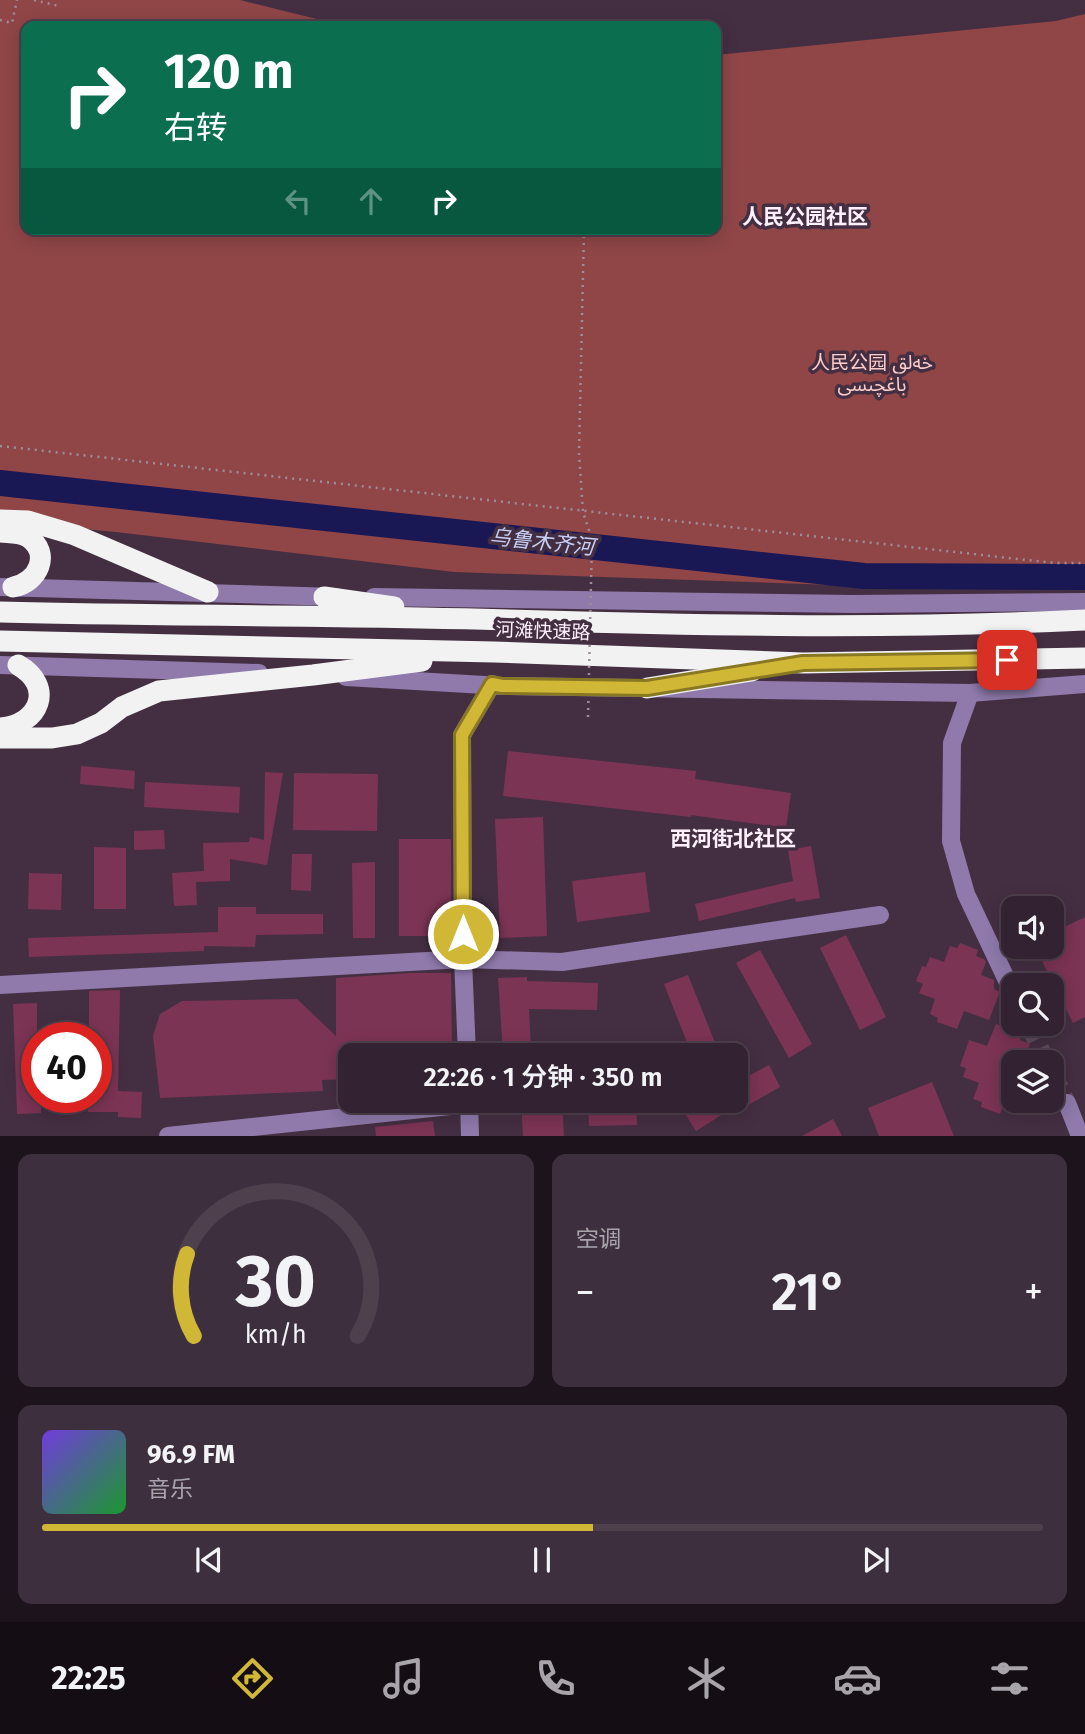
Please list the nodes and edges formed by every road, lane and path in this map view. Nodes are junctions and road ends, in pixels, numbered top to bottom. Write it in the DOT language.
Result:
graph roads {
  1 [pos="18,0"];
  2 [pos="34,0"];
  3 [pos="59,6"];
  4 [pos="0,20"];
  5 [pos="584,235"];
  6 [pos="0,446"];
  7 [pos="583,512"];
  8 [pos="0,520"];
  9 [pos="0,532"];
  10 [pos="1085,563"];
  11 [pos="7,587"];
  12 [pos="208,592"];
  13 [pos="324,597"];
  14 [pos="1085,602"];
  15 [pos="0,612"];
  16 [pos="473,619"];
  17 [pos="1085,620"];
  18 [pos="0,641"];
  19 [pos="494,652"];
  20 [pos="1085,658"];
  21 [pos="803,663"];
  22 [pos="9,665"];
  23 [pos="313,675"];
  24 [pos="492,684"];
  25 [pos="1085,684"];
  26 [pos="647,688"];
  27 [pos="970,693"];
  28 [pos="588,717"];
  29 [pos="0,729"];
  30 [pos="0,738"];
  31 [pos="880,915"];
  32 [pos="463,960"];
  33 [pos="1004,973"];
  34 [pos="0,985"];
  35 [pos="466,1043"];
  36 [pos="1067,1103"];
  37 [pos="378,1113"];
  38 [pos="469,1113"];
  39 [pos="168,1136"];
  40 [pos="470,1136"];
  41 [pos="1080,1136"];
  1 -- 4 [label="path"];
  2 -- 3 [label="path"];
  5 -- 7 [label="path"];
  6 -- 7 [label="path"];
  7 -- 10 [label="path"];
  7 -- 28 [label="path, bridge"];
  8 -- 12 [label="highway"];
  9 -- 11 [label="highway"];
  11 -- 12 [label="street"];
  12 -- 13 [label="street"];
  13 -- 14 [label="street"];
  13 -- 16 [label="highway"];
  15 -- 16 [label="highway, 河滩快速路"];
  16 -- 17 [label="highway, 河滩快速路"];
  18 -- 19 [label="highway, 河滩快速路"];
  19 -- 21 [label="highway, 河滩快速路"];
  19 -- 23 [label="highway"];
  20 -- 21 [label="highway, 河滩快速路"];
  21 -- 26 [label="highway"];
  22 -- 23 [label="street"];
  22 -- 29 [label="highway"];
  23 -- 24 [label="street"];
  23 -- 30 [label="highway"];
  24 -- 26 [label="street"];
  24 -- 32 [label="street"];
  25 -- 27 [label="street"];
  26 -- 27 [label="street"];
  27 -- 33 [label="street"];
  31 -- 32 [label="street"];
  32 -- 34 [label="street"];
  32 -- 35 [label="street"];
  36 -- 41 [label="street"];
  37 -- 39 [label="street"];
  38 -- 40 [label="street"];
}
